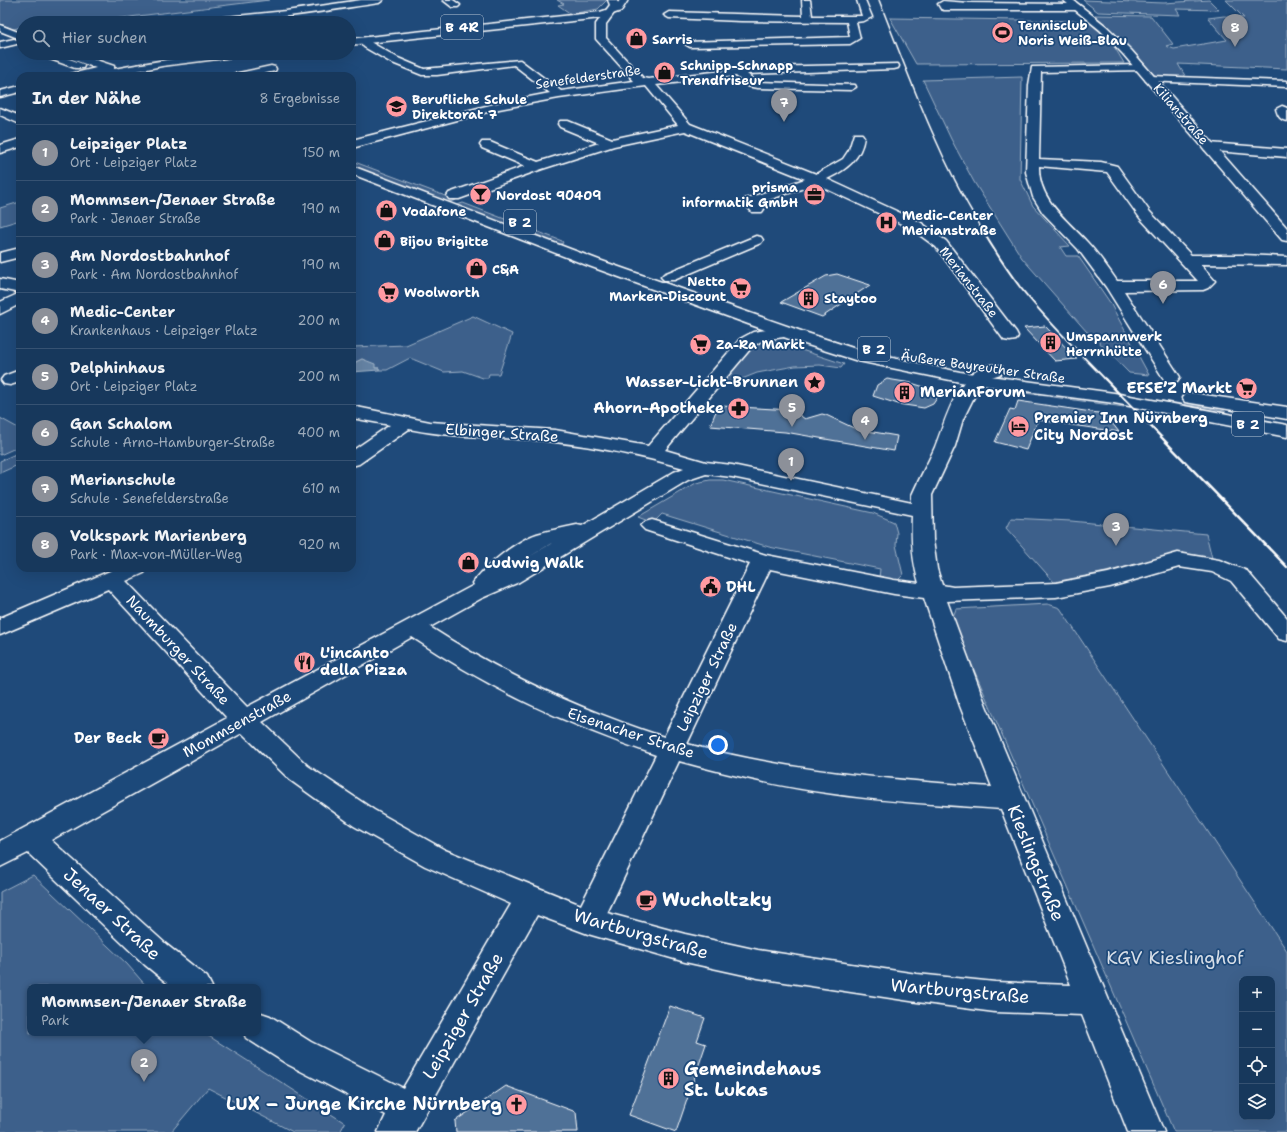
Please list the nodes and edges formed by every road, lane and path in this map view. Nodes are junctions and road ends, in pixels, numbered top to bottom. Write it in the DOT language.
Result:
graph roads {
  1 [pos="379,0"];
  2 [pos="447,0"];
  3 [pos="806,0"];
  4 [pos="861,0"];
  5 [pos="1067,0"];
  6 [pos="455,5"];
  7 [pos="616,6"];
  8 [pos="965,6"];
  9 [pos="1077,7"];
  10 [pos="742,13"];
  11 [pos="669,15"];
  12 [pos="268,16"];
  13 [pos="568,18"];
  14 [pos="808,19"];
  15 [pos="851,20"];
  16 [pos="601,24"];
  17 [pos="0,28"];
  18 [pos="0,37"];
  19 [pos="16,39"];
  20 [pos="356,39"];
  21 [pos="356,40"];
  22 [pos="364,40"];
  23 [pos="16,41"];
  24 [pos="16,43"];
  25 [pos="746,43"];
  26 [pos="690,44"];
  27 [pos="0,45"];
  28 [pos="504,51"];
  29 [pos="64,60"];
  30 [pos="78,60"];
  31 [pos="154,60"];
  32 [pos="180,60"];
  33 [pos="516,62"];
  34 [pos="757,63"];
  35 [pos="894,66"];
  36 [pos="794,68"];
  37 [pos="1140,68"];
  38 [pos="271,69"];
  39 [pos="100,72"];
  40 [pos="101,72"];
  41 [pos="107,72"];
  42 [pos="109,72"];
  43 [pos="257,72"];
  44 [pos="738,72"];
  45 [pos="1150,79"];
  46 [pos="649,83"];
  47 [pos="1287,84"];
  48 [pos="803,86"];
  49 [pos="851,87"];
  50 [pos="16,90"];
  51 [pos="0,94"];
  52 [pos="16,95"];
  53 [pos="559,96"];
  54 [pos="0,97"];
  55 [pos="0,111"];
  56 [pos="16,118"];
  57 [pos="564,124"];
  58 [pos="686,127"];
  59 [pos="858,137"];
  60 [pos="356,143"];
  61 [pos="611,143"];
  62 [pos="16,144"];
  63 [pos="486,145"];
  64 [pos="1209,147"];
  65 [pos="0,149"];
  66 [pos="1287,153"];
  67 [pos="356,159"];
  68 [pos="1033,162"];
  69 [pos="537,166"];
  70 [pos="356,172"];
  71 [pos="816,179"];
  72 [pos="454,196"];
  73 [pos="757,209"];
  74 [pos="1287,237"];
  75 [pos="756,240"];
  76 [pos="16,253"];
  77 [pos="0,258"];
  78 [pos="1187,260"];
  79 [pos="1287,261"];
  80 [pos="669,277"];
  81 [pos="0,284"];
  82 [pos="1113,286"];
  83 [pos="16,287"];
  84 [pos="16,300"];
  85 [pos="0,309"];
  86 [pos="786,332"];
  87 [pos="1010,336"];
  88 [pos="986,377"];
  89 [pos="1171,377"];
  90 [pos="356,413"];
  91 [pos="1287,413"];
  92 [pos="404,424"];
  93 [pos="1287,431"];
  94 [pos="653,453"];
  95 [pos="356,457"];
  96 [pos="704,468"];
  97 [pos="922,511"];
  98 [pos="652,526"];
  99 [pos="763,561"];
  100 [pos="127,572"];
  101 [pos="112,579"];
  102 [pos="933,592"];
  103 [pos="0,627"];
  104 [pos="413,627"];
  105 [pos="1287,633"];
  106 [pos="244,720"];
  107 [pos="672,749"];
  108 [pos="1010,799"];
  109 [pos="30,838"];
  110 [pos="0,855"];
  111 [pos="530,899"];
  112 [pos="588,921"];
  113 [pos="192,984"];
  114 [pos="1092,1001"];
  115 [pos="261,1029"];
  116 [pos="402,1120"];
  117 [pos="1146,1132"];
  1 -- 12 [label="street"];
  2 -- 6 [label="street"];
  3 -- 14 [label="street"];
  4 -- 15 [label="street"];
  5 -- 9 [label="street, Kilianstraße"];
  7 -- 13 [label="street, B 4R"];
  7 -- 16 [label="street"];
  7 -- 20 [label="street, B 4R"];
  7 -- 46 [label="street"];
  8 -- 9 [label="street"];
  9 -- 37 [label="street, Kilianstraße"];
  10 -- 11 [label="street"];
  10 -- 14 [label="street"];
  10 -- 25 [label="street"];
  13 -- 16 [label="street"];
  13 -- 22 [label="street, B 4R"];
  14 -- 15 [label="street"];
  15 -- 25 [label="street"];
  16 -- 46 [label="street"];
  17 -- 19 [label="street"];
  18 -- 23 [label="street"];
  21 -- 22 [label="street, B 4R"];
  22 -- 33 [label="street"];
  24 -- 27 [label="street"];
  25 -- 26 [label="street"];
  25 -- 34 [label="street"];
  28 -- 33 [label="street"];
  29 -- 39 [label="street"];
  30 -- 40 [label="street"];
  31 -- 41 [label="street"];
  32 -- 42 [label="street"];
  33 -- 53 [label="street"];
  34 -- 36 [label="street, Senefelderstraße"];
  34 -- 44 [label="street, Senefelderstraße"];
  35 -- 36 [label="street, Senefelderstraße"];
  36 -- 48 [label="street"];
  37 -- 45 [label="street, Kilianstraße"];
  37 -- 68 [label="street"];
  38 -- 43 [label="street"];
  44 -- 46 [label="street, Senefelderstraße"];
  44 -- 48 [label="street"];
  45 -- 47 [label="street"];
  45 -- 64 [label="street, Kilianstraße"];
  46 -- 53 [label="street, Senefelderstraße"];
  46 -- 58 [label="street"];
  48 -- 49 [label="street"];
  50 -- 51 [label="street"];
  52 -- 54 [label="street"];
  53 -- 60 [label="street, Senefelderstraße"];
  55 -- 56 [label="street"];
  57 -- 61 [label="street"];
  58 -- 61 [label="street"];
  58 -- 71 [label="street, Merianstraße"];
  59 -- 71 [label="street"];
  61 -- 69 [label="street"];
  62 -- 65 [label="street"];
  63 -- 69 [label="street"];
  64 -- 66 [label="street"];
  64 -- 74 [label="street, Kilianstraße"];
  67 -- 72 [label="street, Äußere Bayreuther Straße / B 2"];
  68 -- 78 [label="street"];
  68 -- 82 [label="street"];
  69 -- 72 [label="street"];
  70 -- 86 [label="street, Äußere Bayreuther Straße / B 2"];
  71 -- 73 [label="street"];
  71 -- 87 [label="street, Merianstraße"];
  72 -- 80 [label="street, Äußere Bayreuther Straße / B 2"];
  75 -- 80 [label="street"];
  76 -- 77 [label="street"];
  78 -- 79 [label="street"];
  78 -- 82 [label="street"];
  80 -- 88 [label="street, Äußere Bayreuther Straße / B 2"];
  81 -- 83 [label="street"];
  82 -- 89 [label="street"];
  84 -- 85 [label="street"];
  86 -- 88 [label="street, Äußere Bayreuther Straße / B 2"];
  86 -- 94 [label="street"];
  88 -- 91 [label="street, Äußere Bayreuther Straße / B 2"];
  88 -- 93 [label="street, Äußere Bayreuther Straße / B 2"];
  88 -- 97 [label="street"];
  90 -- 92 [label="street, Elbinger Straße"];
  92 -- 94 [label="street, Elbinger Straße"];
  92 -- 95 [label="street"];
  94 -- 96 [label="street, Elbinger Straße"];
  96 -- 97 [label="street, Elbinger Straße"];
  96 -- 104 [label="street, Mommsenstraße"];
  97 -- 102 [label="street, Kieslingstraße"];
  98 -- 99 [label="street"];
  99 -- 102 [label="street"];
  99 -- 107 [label="street, Leipziger Straße"];
  100 -- 101 [label="street"];
  101 -- 103 [label="street"];
  101 -- 106 [label="street, Naumburger Straße"];
  102 -- 105 [label="street"];
  102 -- 108 [label="street, Kieslingstraße"];
  104 -- 106 [label="street, Mommsenstraße"];
  104 -- 107 [label="street, Eisenacher Straße"];
  106 -- 109 [label="street, Mommsenstraße"];
  106 -- 111 [label="street, Wartburgstraße"];
  107 -- 108 [label="street, Eisenacher Straße"];
  107 -- 112 [label="street, Leipziger Straße"];
  108 -- 114 [label="street, Kieslingstraße"];
  109 -- 110 [label="street, Mommsenstraße"];
  109 -- 113 [label="street, Jenaer Straße"];
  111 -- 112 [label="street, Wartburgstraße"];
  111 -- 116 [label="street, Leipziger Straße"];
  112 -- 114 [label="street, Wartburgstraße"];
  114 -- 117 [label="street, Kieslingstraße"];
  115 -- 116 [label="street"];
}
